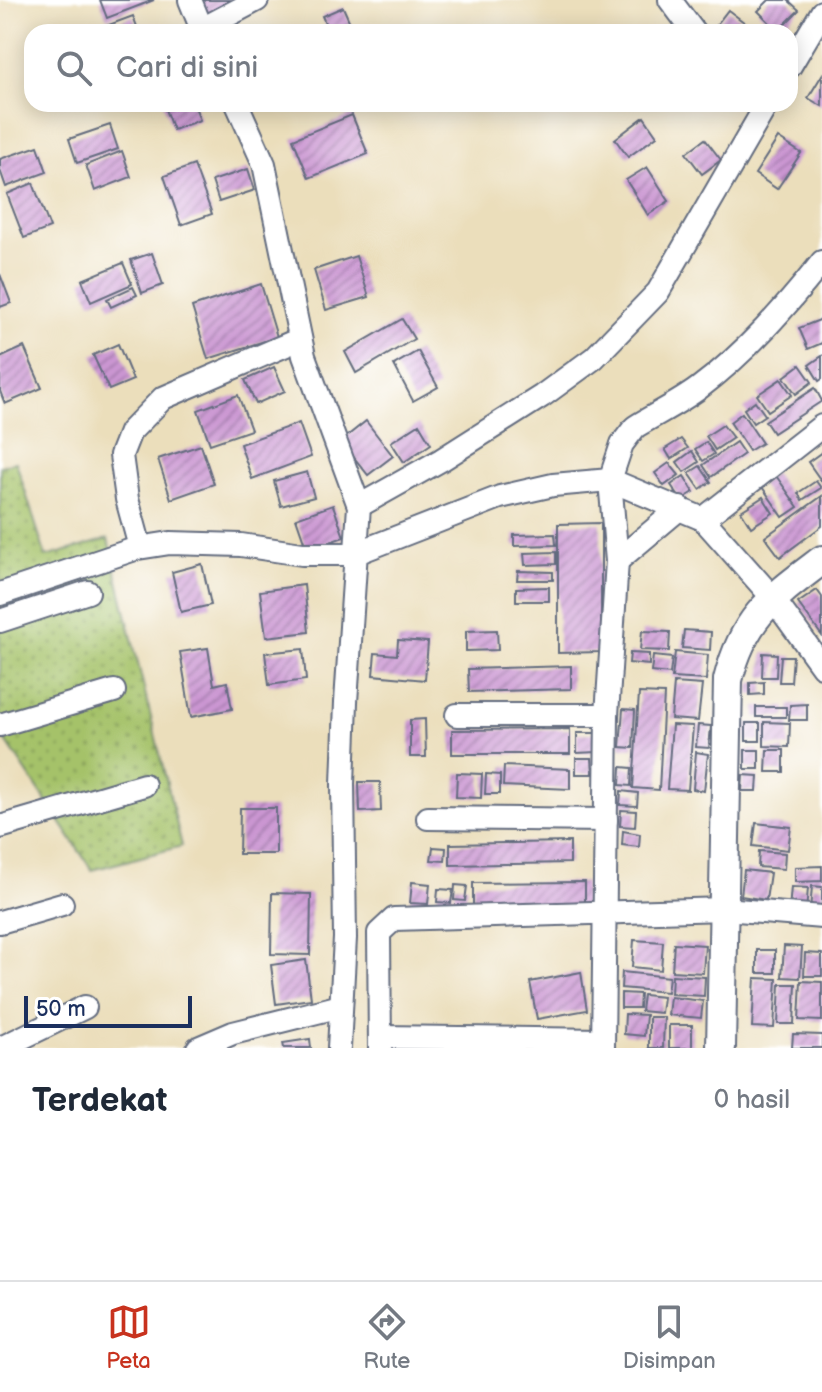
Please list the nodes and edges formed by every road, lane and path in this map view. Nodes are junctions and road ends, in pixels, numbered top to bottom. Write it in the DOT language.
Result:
graph roads {
  1 [pos="190,0"];
  2 [pos="257,0"];
  3 [pos="670,0"];
  4 [pos="822,12"];
  5 [pos="200,24"];
  6 [pos="215,24"];
  7 [pos="688,24"];
  8 [pos="798,52"];
  9 [pos="241,112"];
  10 [pos="755,112"];
  11 [pos="822,262"];
  12 [pos="300,339"];
  13 [pos="822,426"];
  14 [pos="610,480"];
  15 [pos="359,506"];
  16 [pos="680,508"];
  17 [pos="703,519"];
  18 [pos="140,547"];
  19 [pos="354,554"];
  20 [pos="822,560"];
  21 [pos="617,561"];
  22 [pos="88,592"];
  23 [pos="0,594"];
  24 [pos="772,597"];
  25 [pos="0,621"];
  26 [pos="822,666"];
  27 [pos="114,691"];
  28 [pos="457,715"];
  29 [pos="607,715"];
  30 [pos="0,725"];
  31 [pos="144,785"];
  32 [pos="428,818"];
  33 [pos="606,820"];
  34 [pos="0,827"];
  35 [pos="62,904"];
  36 [pos="725,909"];
  37 [pos="605,913"];
  38 [pos="822,917"];
  39 [pos="0,922"];
  40 [pos="341,1006"];
  41 [pos="85,1007"];
  42 [pos="380,1043"];
  43 [pos="603,1044"];
  44 [pos="1,1048"];
  45 [pos="198,1048"];
  46 [pos="339,1048"];
  47 [pos="721,1048"];
  1 -- 5 [label="street"];
  2 -- 6 [label="street"];
  3 -- 7 [label="street"];
  4 -- 8 [label="street"];
  9 -- 12 [label="street"];
  10 -- 15 [label="street"];
  11 -- 14 [label="street"];
  12 -- 15 [label="street"];
  12 -- 18 [label="street"];
  13 -- 17 [label="street"];
  14 -- 16 [label="street"];
  14 -- 19 [label="street"];
  14 -- 21 [label="street"];
  15 -- 19 [label="street"];
  16 -- 17 [label="street"];
  16 -- 21 [label="street"];
  17 -- 24 [label="street"];
  18 -- 19 [label="street"];
  18 -- 23 [label="street"];
  19 -- 40 [label="street"];
  20 -- 24 [label="street"];
  21 -- 29 [label="street"];
  22 -- 25 [label="street"];
  24 -- 26 [label="street"];
  24 -- 36 [label="street"];
  27 -- 30 [label="street"];
  28 -- 29 [label="street"];
  29 -- 33 [label="street"];
  31 -- 34 [label="street"];
  32 -- 33 [label="street"];
  33 -- 37 [label="street"];
  35 -- 39 [label="street"];
  36 -- 37 [label="street"];
  36 -- 38 [label="street"];
  36 -- 47 [label="street"];
  37 -- 42 [label="street"];
  37 -- 43 [label="street"];
  40 -- 45 [label="street"];
  40 -- 46 [label="street"];
  41 -- 44 [label="street"];
  42 -- 43 [label="street"];
}
